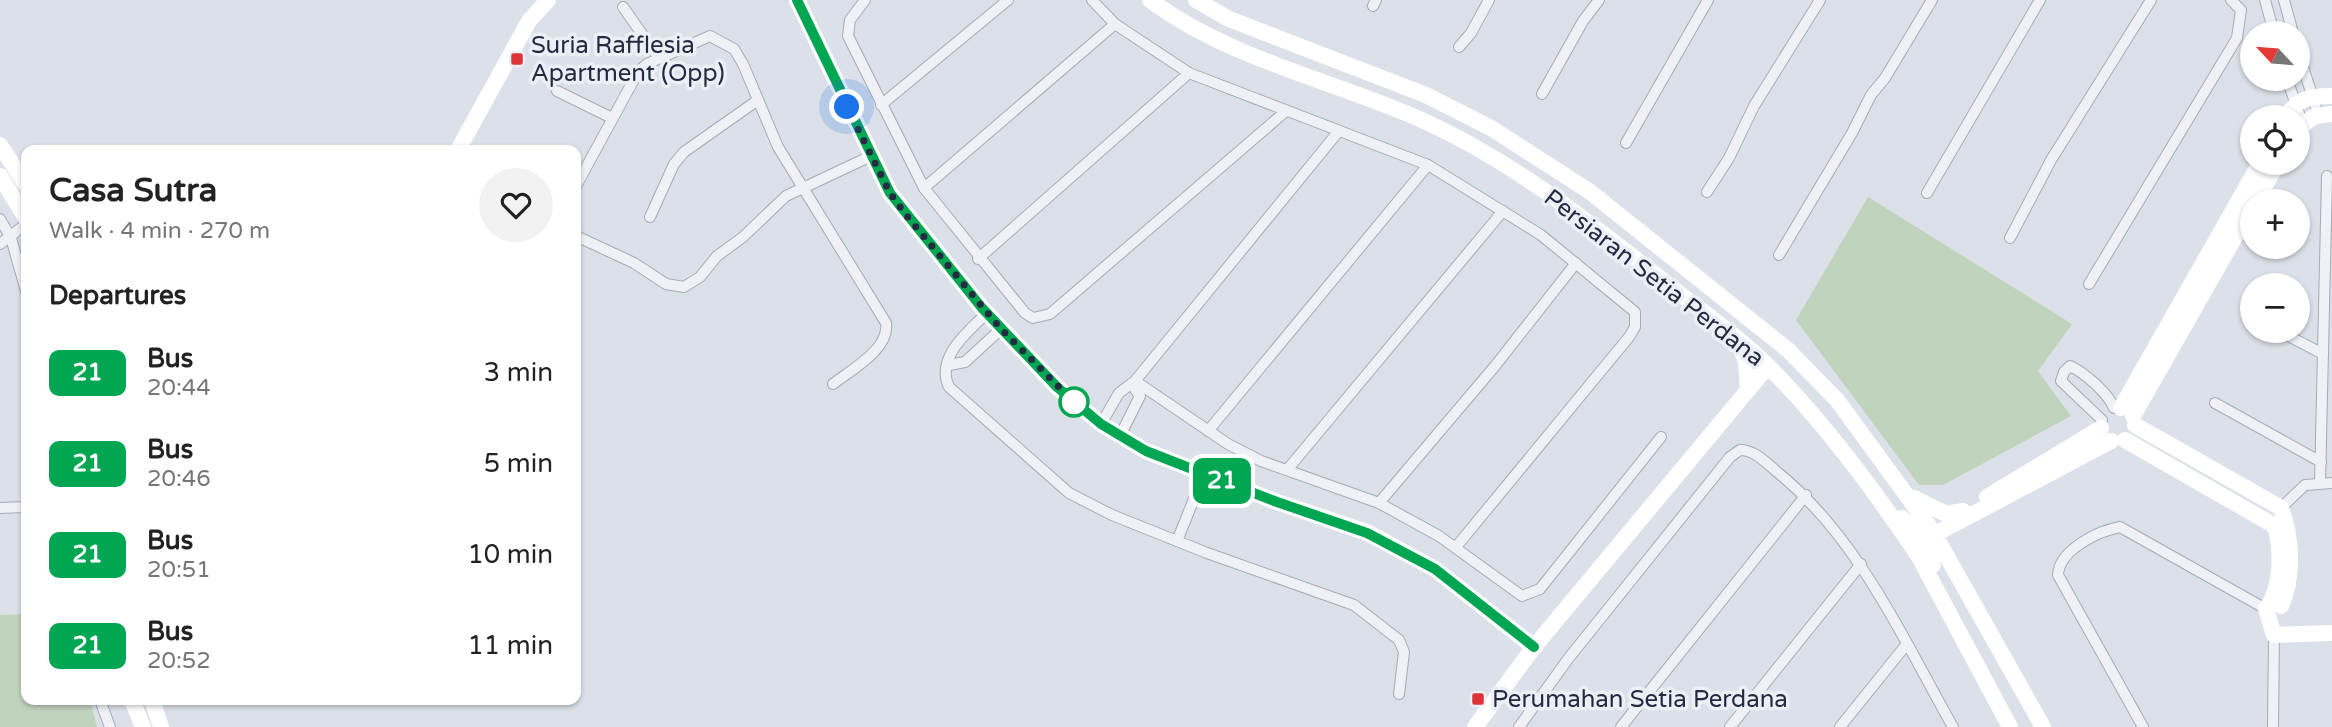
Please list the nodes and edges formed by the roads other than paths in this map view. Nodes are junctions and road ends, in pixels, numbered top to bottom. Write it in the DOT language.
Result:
graph roads {
  1 [pos="548,0"];
  2 [pos="797,0"];
  3 [pos="865,0"];
  4 [pos="1008,0"];
  5 [pos="1092,0"];
  6 [pos="1150,0"];
  7 [pos="1196,0"];
  8 [pos="1489,0"];
  9 [pos="1599,0"];
  10 [pos="1708,0"];
  11 [pos="1820,0"];
  12 [pos="1932,0"];
  13 [pos="2039,0"];
  14 [pos="2151,0"];
  15 [pos="2231,0"];
  16 [pos="2265,0"];
  17 [pos="2284,0"];
  18 [pos="623,7"];
  19 [pos="2271,21"];
  20 [pos="2290,21"];
  21 [pos="1115,24"];
  22 [pos="1459,47"];
  23 [pos="659,58"];
  24 [pos="1189,73"];
  25 [pos="557,91"];
  26 [pos="2309,91"];
  27 [pos="1542,94"];
  28 [pos="2310,96"];
  29 [pos="2332,96"];
  30 [pos="758,100"];
  31 [pos="881,105"];
  32 [pos="2304,105"];
  33 [pos="1286,111"];
  34 [pos="2325,114"];
  35 [pos="612,118"];
  36 [pos="1338,132"];
  37 [pos="1626,143"];
  38 [pos="0,145"];
  39 [pos="461,145"];
  40 [pos="871,156"];
  41 [pos="1428,165"];
  42 [pos="2254,175"];
  43 [pos="0,176"];
  44 [pos="2327,176"];
  45 [pos="21,177"];
  46 [pos="581,177"];
  47 [pos="802,187"];
  48 [pos="924,188"];
  49 [pos="1707,192"];
  50 [pos="1927,192"];
  51 [pos="21,210"];
  52 [pos="1503,211"];
  53 [pos="650,217"];
  54 [pos="0,219"];
  55 [pos="2240,227"];
  56 [pos="21,229"];
  57 [pos="11,238"];
  58 [pos="581,238"];
  59 [pos="2010,238"];
  60 [pos="0,244"];
  61 [pos="1779,256"];
  62 [pos="978,259"];
  63 [pos="1576,262"];
  64 [pos="21,273"];
  65 [pos="2089,284"];
  66 [pos="987,313"];
  67 [pos="1001,329"];
  68 [pos="1769,335"];
  69 [pos="1739,342"];
  70 [pos="2302,343"];
  71 [pos="2323,354"];
  72 [pos="1801,363"];
  73 [pos="949,365"];
  74 [pos="1768,366"];
  75 [pos="1134,383"];
  76 [pos="833,384"];
  77 [pos="1748,389"];
  78 [pos="1790,391"];
  79 [pos="2215,403"];
  80 [pos="2126,414"];
  81 [pos="1101,424"];
  82 [pos="1208,431"];
  83 [pos="2110,432"];
  84 [pos="1120,436"];
  85 [pos="1661,437"];
  86 [pos="1847,459"];
  87 [pos="2321,462"];
  88 [pos="1287,470"];
  89 [pos="1204,474"];
  90 [pos="2326,483"];
  91 [pos="1907,493"];
  92 [pos="1806,495"];
  93 [pos="1379,503"];
  94 [pos="21,507"];
  95 [pos="0,508"];
  96 [pos="2276,513"];
  97 [pos="1965,515"];
  98 [pos="1931,535"];
  99 [pos="1177,541"];
  100 [pos="1457,547"];
  101 [pos="1861,564"];
  102 [pos="1956,571"];
  103 [pos="2273,606"];
  104 [pos="1548,630"];
  105 [pos="1958,632"];
  106 [pos="2332,633"];
  107 [pos="1518,634"];
  108 [pos="2281,634"];
  109 [pos="1906,645"];
  110 [pos="1534,647"];
  111 [pos="1520,666"];
  112 [pos="1399,694"];
  113 [pos="102,705"];
  114 [pos="134,705"];
  115 [pos="154,705"];
  116 [pos="1951,726"];
  117 [pos="110,727"];
  118 [pos="143,727"];
  119 [pos="161,727"];
  120 [pos="1475,727"];
  121 [pos="1519,727"];
  122 [pos="1621,727"];
  123 [pos="1730,727"];
  124 [pos="1840,727"];
  125 [pos="2010,727"];
  126 [pos="2043,727"];
  127 [pos="2143,727"];
  128 [pos="2273,727"];
  1 -- 39 [label="main road"];
  2 -- 40 [label="main road"];
  3 -- 31 [label="street"];
  4 -- 31 [label="street"];
  5 -- 21 [label="street"];
  6 -- 69 [label="main road, Persiaran Setia Perdana"];
  7 -- 68 [label="main road, Persiaran Setia Perdana"];
  8 -- 22 [label="street"];
  9 -- 27 [label="street"];
  10 -- 37 [label="street"];
  11 -- 49 [label="street"];
  12 -- 61 [label="street"];
  13 -- 50 [label="street"];
  14 -- 59 [label="street"];
  15 -- 65 [label="street"];
  16 -- 19 [label="street"];
  17 -- 20 [label="street"];
  18 -- 23 [label="street"];
  21 -- 24 [label="street"];
  21 -- 48 [label="street"];
  23 -- 30 [label="street"];
  23 -- 35 [label="street"];
  24 -- 33 [label="street"];
  24 -- 62 [label="street"];
  25 -- 35 [label="street"];
  26 -- 28 [label="street"];
  28 -- 29 [label="main road"];
  28 -- 32 [label="main road"];
  28 -- 34 [label="street"];
  30 -- 47 [label="street"];
  30 -- 53 [label="street"];
  31 -- 48 [label="street"];
  33 -- 36 [label="street"];
  33 -- 62 [label="street"];
  35 -- 46 [label="street"];
  36 -- 41 [label="street"];
  36 -- 75 [label="street"];
  38 -- 45 [label="main road"];
  40 -- 47 [label="street"];
  40 -- 66 [label="main road"];
  41 -- 52 [label="street"];
  41 -- 82 [label="street"];
  42 -- 80 [label="main road"];
  43 -- 51 [label="main road"];
  44 -- 71 [label="street"];
  47 -- 58 [label="street"];
  47 -- 76 [label="street"];
  48 -- 62 [label="street"];
  52 -- 63 [label="street"];
  52 -- 88 [label="street"];
  54 -- 57 [label="street"];
  55 -- 80 [label="main road"];
  56 -- 57 [label="street"];
  57 -- 60 [label="street"];
  57 -- 64 [label="street"];
  63 -- 93 [label="street"];
  63 -- 100 [label="street"];
  66 -- 67 [label="main road"];
  66 -- 73 [label="street"];
  67 -- 73 [label="street"];
  67 -- 81 [label="main road"];
  68 -- 72 [label="main road, Persiaran Setia Perdana"];
  68 -- 74 [label="main road"];
  69 -- 74 [label="main road, Persiaran Setia Perdana"];
  69 -- 77 [label="main road"];
  70 -- 71 [label="street"];
  71 -- 87 [label="street"];
  72 -- 74 [label="main road"];
  72 -- 91 [label="main road, Persiaran Setia Perdana"];
  73 -- 99 [label="street"];
  74 -- 77 [label="main road"];
  74 -- 78 [label="main road, Persiaran Setia Perdana"];
  75 -- 81 [label="street"];
  75 -- 82 [label="street"];
  75 -- 84 [label="street"];
  77 -- 78 [label="main road"];
  77 -- 104 [label="main road"];
  78 -- 86 [label="main road, Persiaran Setia Perdana"];
  79 -- 87 [label="street"];
  80 -- 83 [label="main road"];
  80 -- 83 [label="main road"];
  80 -- 83 [label="street"];
  80 -- 96 [label="main road"];
  81 -- 84 [label="main road"];
  82 -- 88 [label="street"];
  83 -- 96 [label="main road"];
  83 -- 97 [label="main road"];
  84 -- 89 [label="main road"];
  85 -- 100 [label="street"];
  86 -- 98 [label="main road"];
  86 -- 105 [label="main road, Persiaran Setia Perdana"];
  87 -- 90 [label="street"];
  88 -- 93 [label="street"];
  89 -- 99 [label="street"];
  89 -- 107 [label="main road"];
  90 -- 96 [label="street"];
  91 -- 97 [label="main road"];
  91 -- 98 [label="main road, Persiaran Setia Perdana"];
  92 -- 101 [label="street"];
  92 -- 121 [label="street"];
  92 -- 122 [label="street"];
  93 -- 100 [label="street"];
  94 -- 95 [label="street"];
  96 -- 103 [label="main road"];
  97 -- 98 [label="main road"];
  97 -- 102 [label="main road"];
  98 -- 102 [label="main road, Persiaran Setia Perdana"];
  98 -- 105 [label="main road"];
  99 -- 112 [label="street"];
  101 -- 109 [label="street"];
  101 -- 123 [label="street"];
  102 -- 126 [label="main road, Persiaran Setia Perdana"];
  103 -- 108 [label="main road"];
  103 -- 127 [label="street"];
  104 -- 107 [label="main road"];
  104 -- 110 [label="main road"];
  105 -- 125 [label="main road, Persiaran Setia Perdana"];
  106 -- 108 [label="main road"];
  107 -- 110 [label="main road"];
  107 -- 111 [label="main road"];
  108 -- 128 [label="street"];
  109 -- 116 [label="street"];
  109 -- 124 [label="street"];
  110 -- 111 [label="main road"];
  111 -- 120 [label="main road"];
  113 -- 117 [label="street"];
  114 -- 118 [label="main road"];
  115 -- 119 [label="main road"];
}
